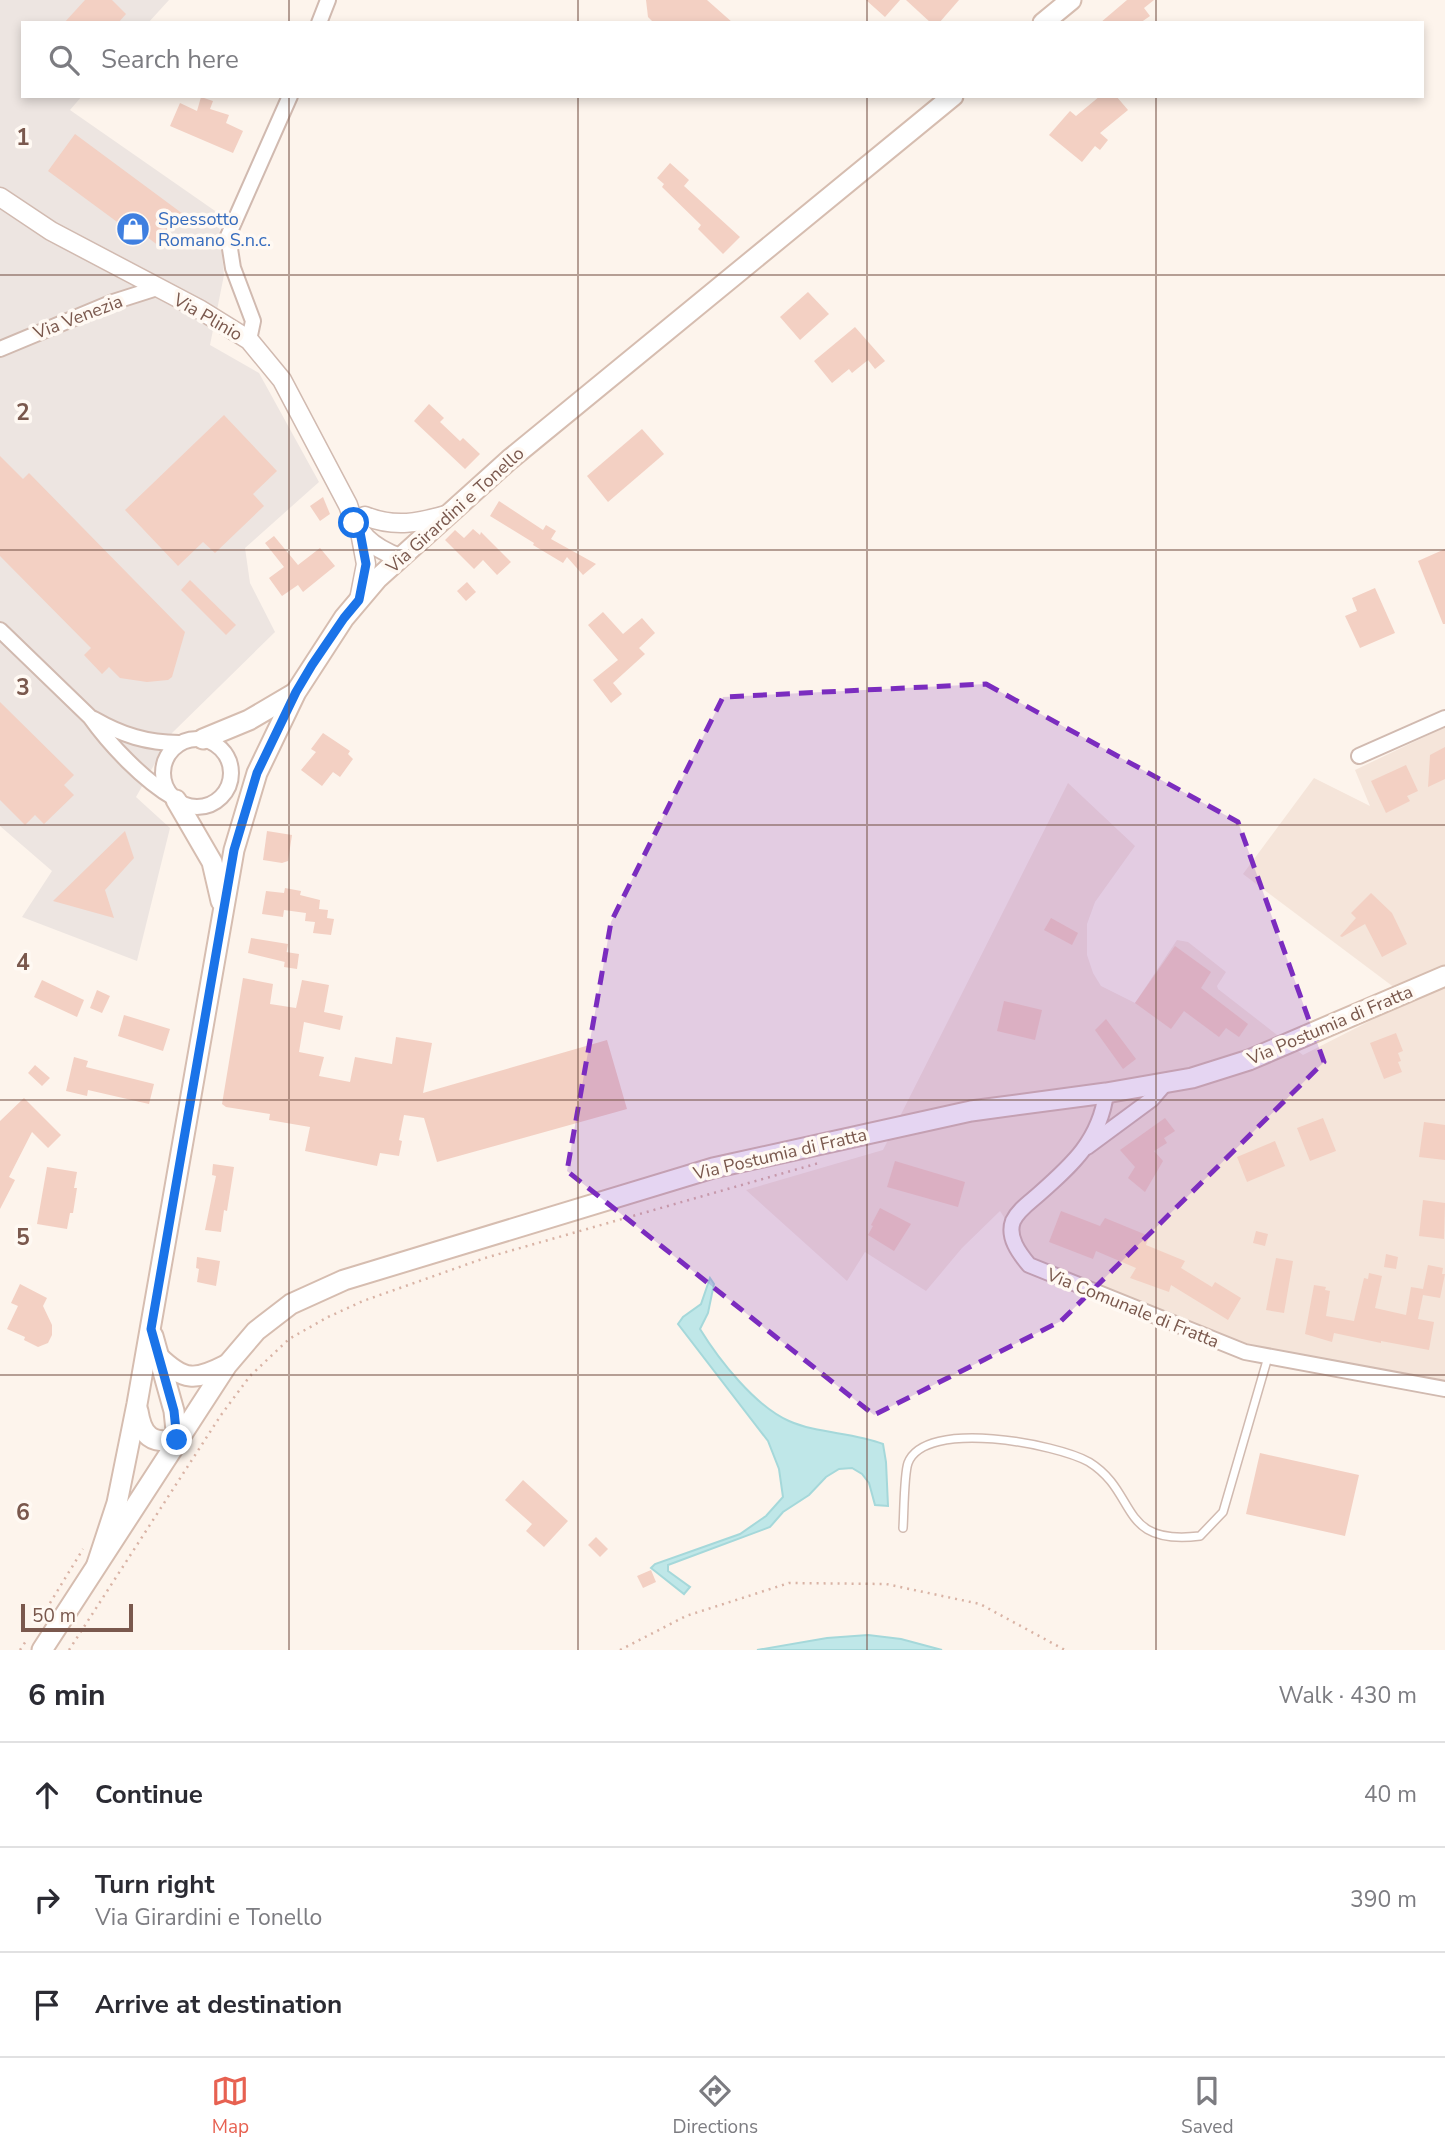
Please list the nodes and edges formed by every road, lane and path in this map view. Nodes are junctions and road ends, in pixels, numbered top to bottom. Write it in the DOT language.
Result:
graph roads {
  1 [pos="328,0"];
  2 [pos="1071,0"];
  3 [pos="320,21"];
  4 [pos="1045,21"];
  5 [pos="289,98"];
  6 [pos="951,98"];
  7 [pos="0,197"];
  8 [pos="157,288"];
  9 [pos="249,340"];
  10 [pos="0,349"];
  11 [pos="449,514"];
  12 [pos="363,524"];
  13 [pos="400,558"];
  14 [pos="359,600"];
  15 [pos="0,630"];
  16 [pos="296,692"];
  17 [pos="90,717"];
  18 [pos="1445,718"];
  19 [pos="203,739"];
  20 [pos="179,743"];
  21 [pos="1359,756"];
  22 [pos="175,799"];
  23 [pos="223,912"];
  24 [pos="1445,976"];
  25 [pos="1164,1085"];
  26 [pos="1105,1093"];
  27 [pos="1086,1148"];
  28 [pos="818,1164"];
  29 [pos="151,1329"];
  30 [pos="1268,1356"];
  31 [pos="159,1357"];
  32 [pos="227,1365"];
  33 [pos="1445,1389"];
  34 [pos="137,1404"];
  35 [pos="177,1440"];
  36 [pos="903,1528"];
  37 [pos="84,1545"];
  38 [pos="97,1564"];
  39 [pos="33,1630"];
  40 [pos="34,1645"];
  41 [pos="20,1650"];
  42 [pos="69,1650"];
  43 [pos="620,1650"];
  44 [pos="1065,1650"];
  1 -- 3 [label="street"];
  2 -- 4 [label="main road"];
  5 -- 9 [label="street"];
  6 -- 11 [label="main road, Via Girardini e Tonello"];
  7 -- 8 [label="street, Via Plinio"];
  8 -- 9 [label="street, Via Plinio"];
  8 -- 10 [label="street, Via Venezia"];
  9 -- 12 [label="street, Via Plinio"];
  11 -- 12 [label="street"];
  11 -- 13 [label="main road, Via Girardini e Tonello"];
  12 -- 13 [label="street, Via Plinio"];
  12 -- 14 [label="street"];
  13 -- 14 [label="main road, Via Girardini e Tonello"];
  14 -- 16 [label="main road, Via Girardini e Tonello"];
  15 -- 17 [label="street"];
  16 -- 19 [label="main road"];
  16 -- 23 [label="main road, Via Girardini e Tonello"];
  17 -- 20 [label="street"];
  17 -- 22 [label="street"];
  18 -- 21 [label="street"];
  19 -- 20 [label="street"];
  19 -- 22 [label="street"];
  20 -- 22 [label="street"];
  22 -- 23 [label="main road"];
  23 -- 29 [label="main road, Via Girardini e Tonello"];
  24 -- 25 [label="main road, Via Postumia di Fratta"];
  25 -- 26 [label="main road, Via Postumia di Fratta"];
  25 -- 27 [label="street"];
  26 -- 27 [label="street, Via Comunale di Fratta"];
  26 -- 32 [label="main road, Via Postumia di Fratta"];
  27 -- 30 [label="street, Via Comunale di Fratta"];
  28 -- 42 [label="path"];
  29 -- 31 [label="main road, Via Girardini e Tonello"];
  29 -- 34 [label="main road, Via Girardini e Tonello"];
  30 -- 33 [label="street, Via Comunale di Fratta"];
  30 -- 36 [label="lane"];
  31 -- 32 [label="main road"];
  31 -- 35 [label="main road, Via Girardini e Tonello"];
  32 -- 35 [label="main road, Via Postumia di Fratta"];
  34 -- 35 [label="main road"];
  34 -- 38 [label="main road, Via Girardini e Tonello"];
  35 -- 38 [label="main road, Via Postumia di Fratta"];
  37 -- 39 [label="path"];
  38 -- 40 [label="main road"];
  40 -- 41 [label="path"];
  43 -- 44 [label="path"];
}
